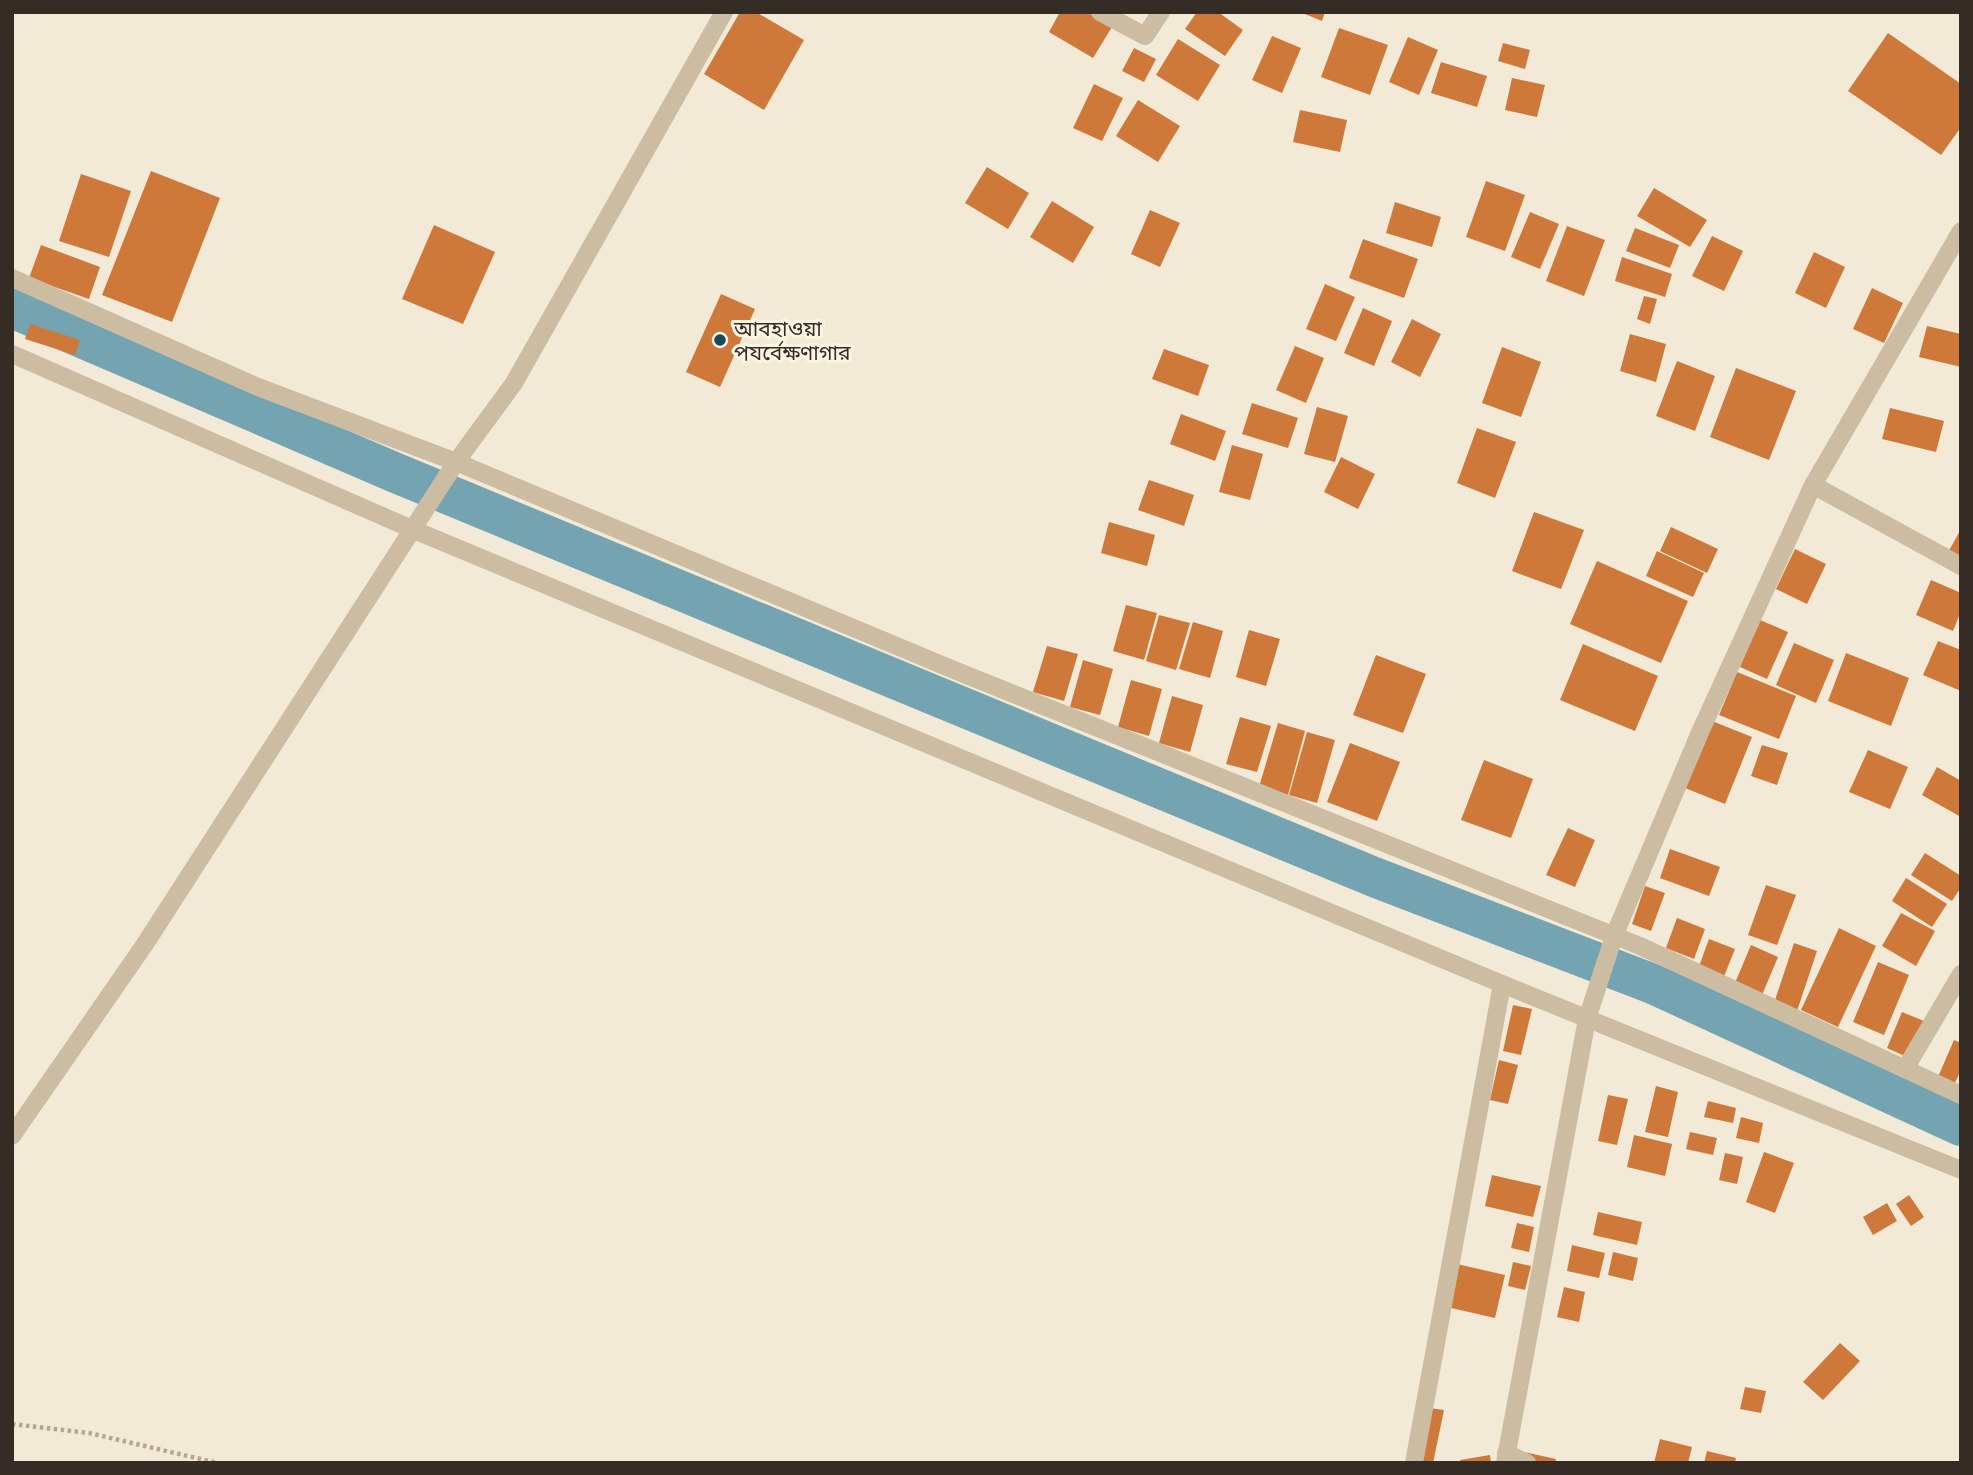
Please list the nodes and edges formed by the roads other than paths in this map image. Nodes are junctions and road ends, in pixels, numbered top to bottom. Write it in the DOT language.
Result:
graph roads {
  1 [pos="724,12"];
  2 [pos="1100,12"];
  3 [pos="1161,12"];
  4 [pos="1961,231"];
  5 [pos="12,278"];
  6 [pos="12,354"];
  7 [pos="456,462"];
  8 [pos="1813,485"];
  9 [pos="414,530"];
  10 [pos="1961,566"];
  11 [pos="1614,936"];
  12 [pos="1961,975"];
  13 [pos="1502,984"];
  14 [pos="1587,1019"];
  15 [pos="1905,1069"];
  16 [pos="1961,1095"];
  17 [pos="12,1136"];
  18 [pos="1961,1170"];
  19 [pos="1505,1458"];
  20 [pos="1414,1463"];
  21 [pos="1527,1463"];
  1 -- 7 [label="street"];
  2 -- 3 [label="street"];
  4 -- 8 [label="street"];
  5 -- 7 [label="street"];
  6 -- 9 [label="street"];
  7 -- 9 [label="street"];
  7 -- 11 [label="street"];
  8 -- 10 [label="street"];
  8 -- 11 [label="street"];
  9 -- 13 [label="street"];
  9 -- 17 [label="street"];
  11 -- 14 [label="street"];
  11 -- 15 [label="street"];
  12 -- 15 [label="street"];
  13 -- 14 [label="street"];
  13 -- 20 [label="street"];
  14 -- 18 [label="street"];
  14 -- 19 [label="street"];
  15 -- 16 [label="street"];
  19 -- 21 [label="street"];
}
